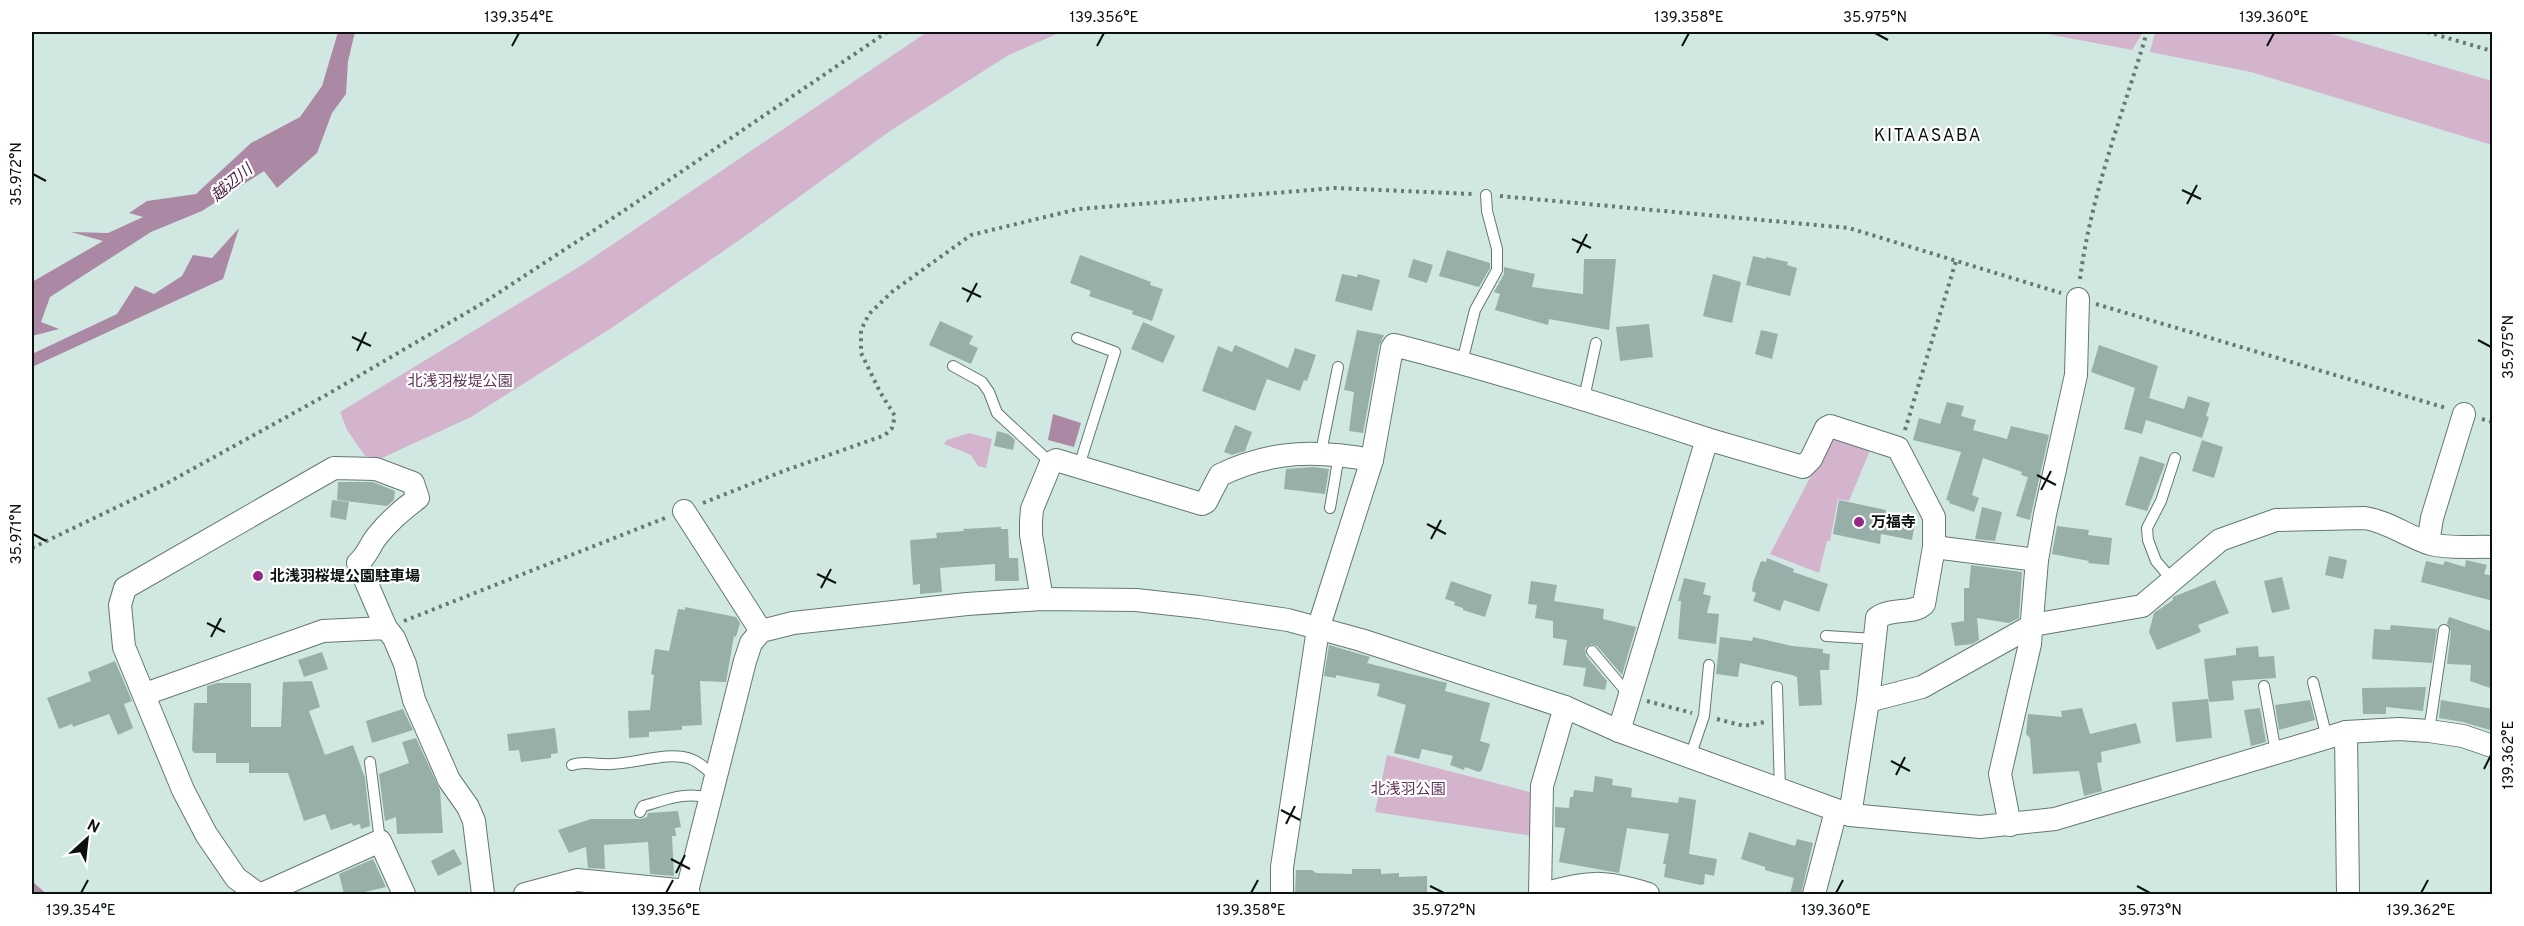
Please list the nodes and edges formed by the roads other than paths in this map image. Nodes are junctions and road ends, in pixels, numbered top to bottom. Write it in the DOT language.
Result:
graph roads {
  1 [pos="1486,195"];
  2 [pos="2078,299"];
  3 [pos="1077,338"];
  4 [pos="1596,343"];
  5 [pos="1462,363"];
  6 [pos="953,366"];
  7 [pos="1338,367"];
  8 [pos="1584,398"];
  9 [pos="2464,414"];
  10 [pos="1707,439"];
  11 [pos="1330,453"];
  12 [pos="2175,458"];
  13 [pos="1372,460"];
  14 [pos="1051,463"];
  15 [pos="1079,466"];
  16 [pos="1330,508"];
  17 [pos="684,511"];
  18 [pos="2428,543"];
  19 [pos="1934,547"];
  20 [pos="2493,547"];
  21 [pos="2037,560"];
  22 [pos="2173,581"];
  23 [pos="1042,599"];
  24 [pos="2033,625"];
  25 [pos="386,628"];
  26 [pos="1318,629"];
  27 [pos="2444,630"];
  28 [pos="761,632"];
  29 [pos="1826,636"];
  30 [pos="1875,639"];
  31 [pos="1592,651"];
  32 [pos="1709,665"];
  33 [pos="2313,682"];
  34 [pos="2264,686"];
  35 [pos="1777,687"];
  36 [pos="145,694"];
  37 [pos="1630,696"];
  38 [pos="1868,700"];
  39 [pos="1565,707"];
  40 [pos="1619,731"];
  41 [pos="2428,731"];
  42 [pos="2336,735"];
  43 [pos="2493,746"];
  44 [pos="2276,753"];
  45 [pos="1690,757"];
  46 [pos="370,762"];
  47 [pos="572,765"];
  48 [pos="712,788"];
  49 [pos="1780,790"];
  50 [pos="640,812"];
  51 [pos="1843,813"];
  52 [pos="2010,825"];
  53 [pos="380,841"];
  54 [pos="688,893"];
  55 [pos="260,894"];
  56 [pos="404,894"];
  57 [pos="483,894"];
  58 [pos="525,894"];
  59 [pos="1282,894"];
  60 [pos="1542,894"];
  61 [pos="1648,894"];
  62 [pos="1814,894"];
  63 [pos="2348,894"];
  1 -- 5 [label="lane"];
  2 -- 21 [label="street"];
  3 -- 15 [label="lane"];
  4 -- 8 [label="lane"];
  5 -- 8 [label="street"];
  5 -- 13 [label="street"];
  6 -- 14 [label="lane"];
  7 -- 11 [label="lane"];
  8 -- 10 [label="street"];
  9 -- 18 [label="street"];
  10 -- 19 [label="street"];
  10 -- 37 [label="street"];
  11 -- 13 [label="street"];
  11 -- 15 [label="street"];
  11 -- 16 [label="lane"];
  12 -- 22 [label="lane"];
  13 -- 26 [label="street"];
  14 -- 15 [label="street"];
  14 -- 23 [label="street"];
  17 -- 28 [label="street"];
  18 -- 20 [label="street"];
  18 -- 22 [label="street"];
  19 -- 21 [label="street"];
  19 -- 30 [label="street"];
  21 -- 24 [label="street"];
  22 -- 24 [label="street"];
  23 -- 26 [label="street"];
  23 -- 28 [label="street"];
  24 -- 38 [label="street"];
  24 -- 52 [label="street"];
  25 -- 36 [label="street"];
  25 -- 36 [label="street"];
  25 -- 57 [label="street"];
  26 -- 39 [label="street"];
  26 -- 59 [label="street"];
  27 -- 41 [label="lane"];
  28 -- 48 [label="street"];
  29 -- 30 [label="lane"];
  30 -- 38 [label="street"];
  31 -- 37 [label="lane"];
  32 -- 45 [label="lane"];
  33 -- 42 [label="lane"];
  34 -- 44 [label="lane"];
  35 -- 49 [label="lane"];
  36 -- 55 [label="street"];
  37 -- 40 [label="street"];
  38 -- 51 [label="street"];
  39 -- 40 [label="street"];
  39 -- 60 [label="street"];
  40 -- 45 [label="street"];
  41 -- 42 [label="street"];
  41 -- 43 [label="street"];
  42 -- 44 [label="street"];
  42 -- 63 [label="street"];
  44 -- 52 [label="street"];
  45 -- 49 [label="street"];
  46 -- 53 [label="lane"];
  47 -- 48 [label="lane"];
  48 -- 50 [label="lane"];
  48 -- 54 [label="street"];
  49 -- 51 [label="street"];
  51 -- 52 [label="street"];
  51 -- 62 [label="street"];
  53 -- 55 [label="street"];
  53 -- 56 [label="street"];
  54 -- 58 [label="street"];
  60 -- 61 [label="street"];
}
